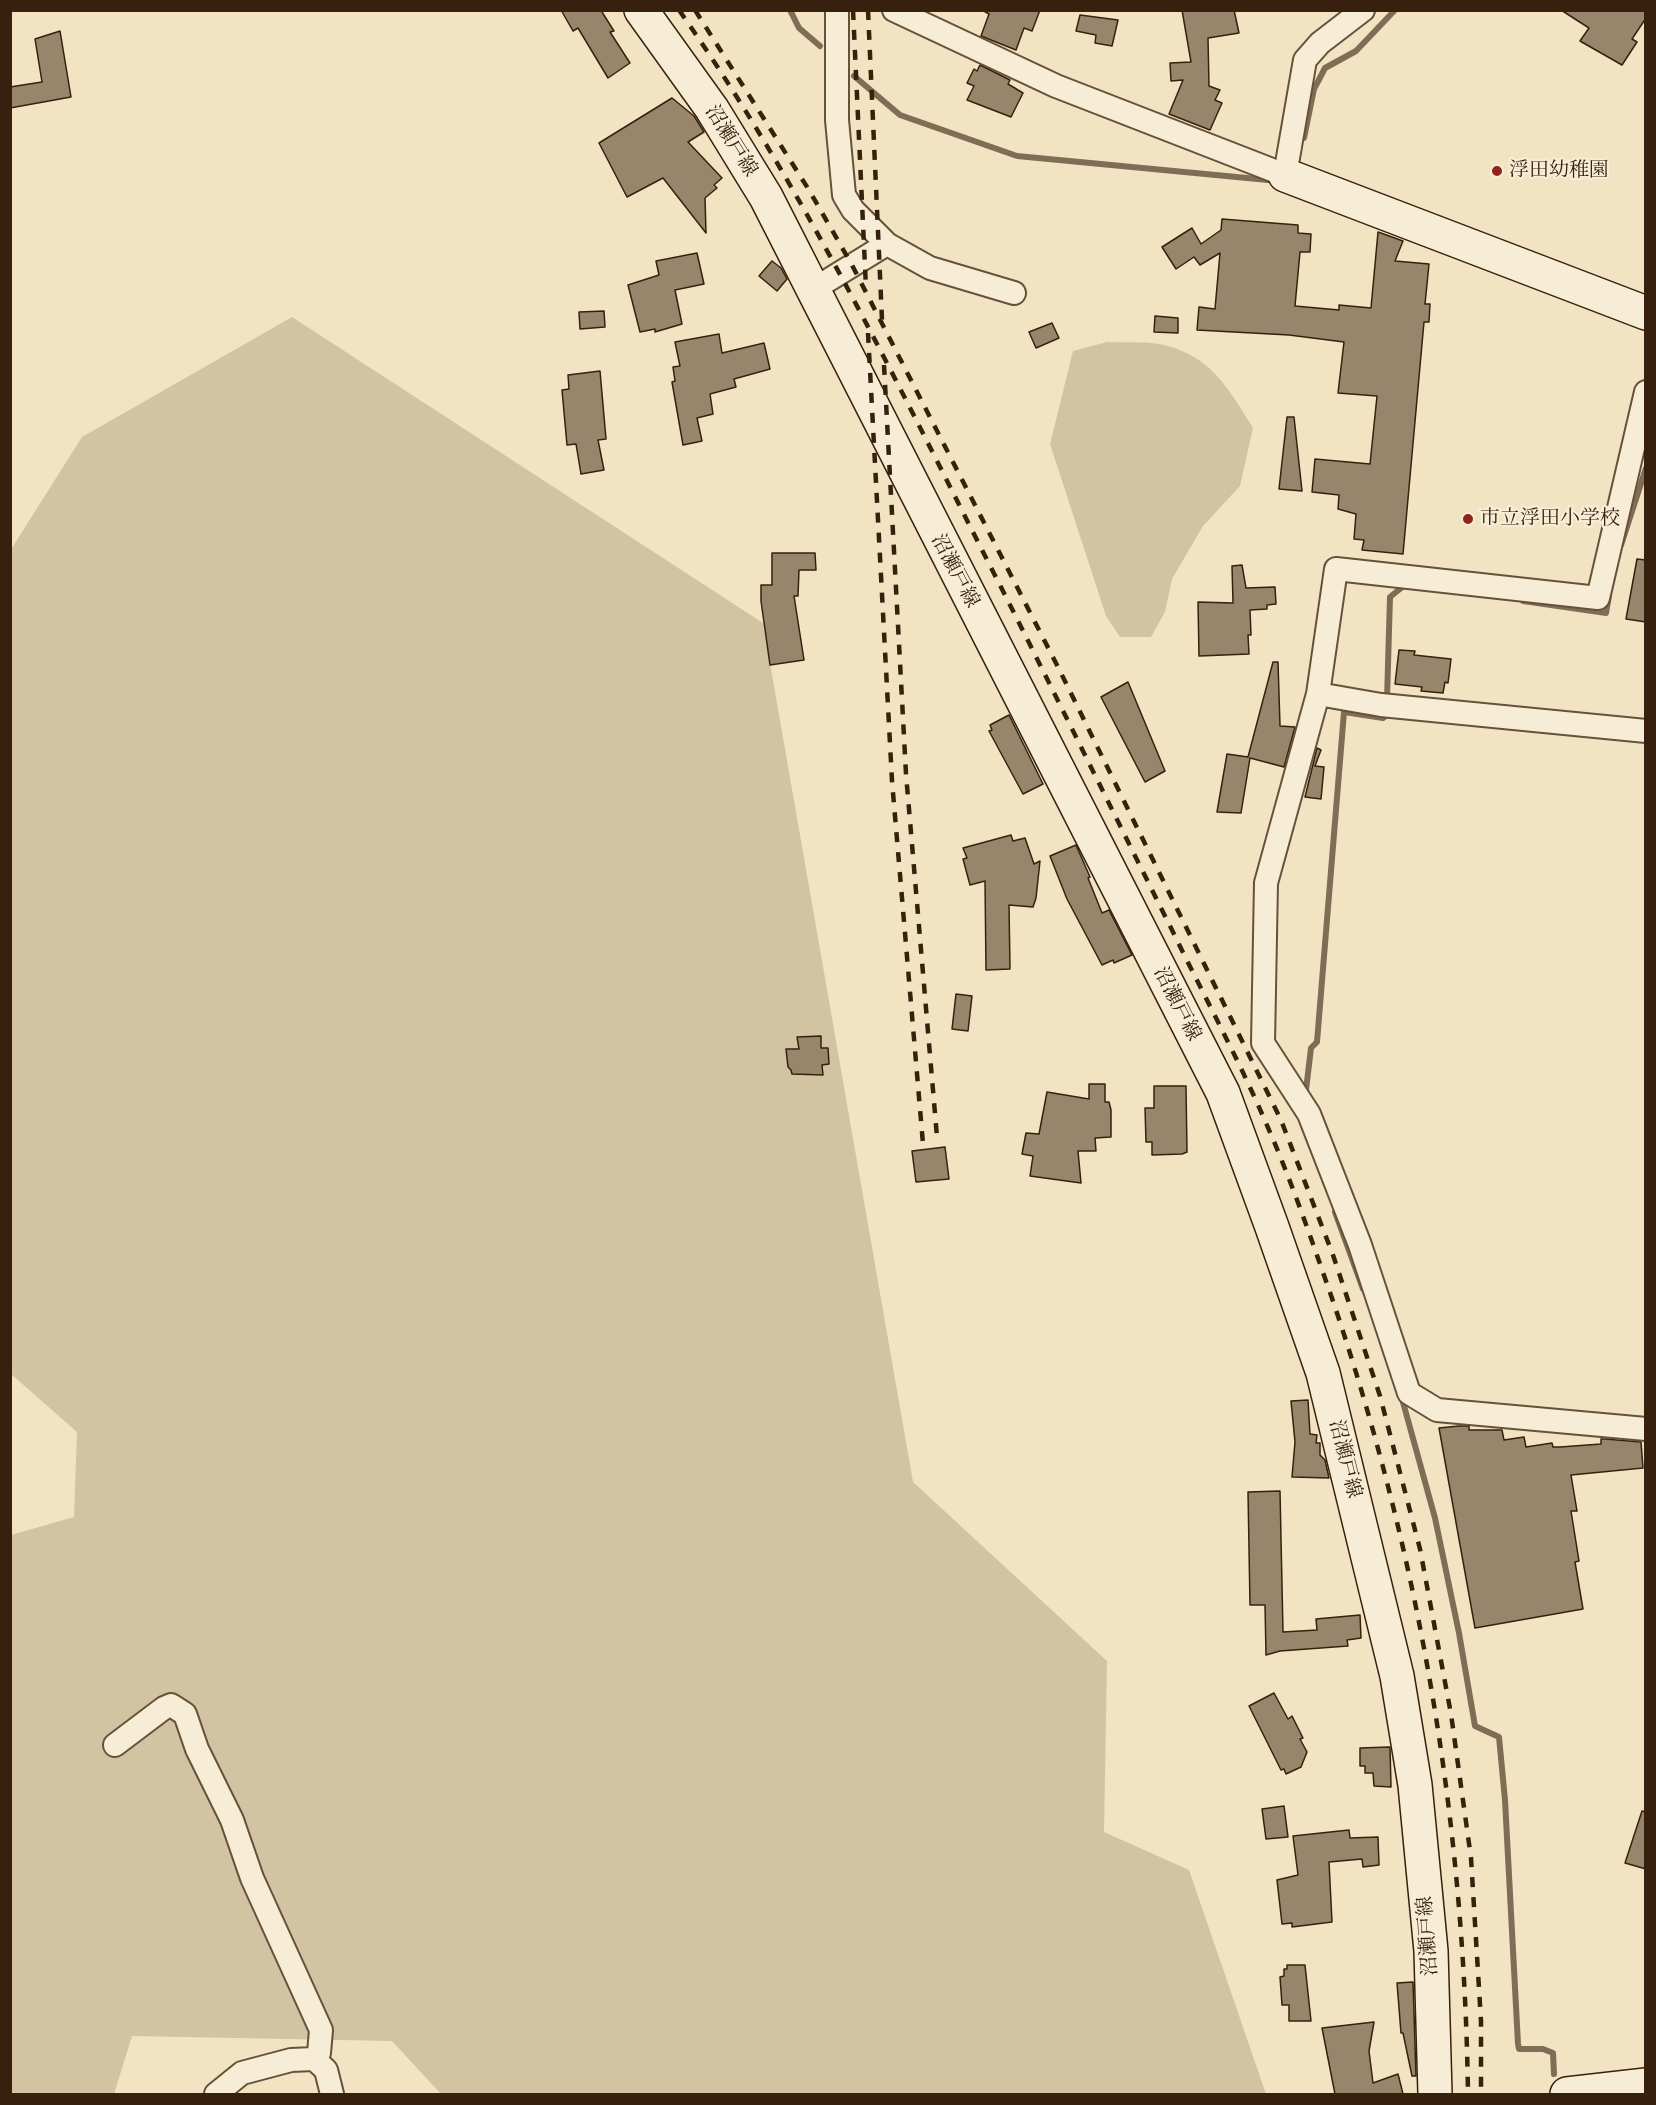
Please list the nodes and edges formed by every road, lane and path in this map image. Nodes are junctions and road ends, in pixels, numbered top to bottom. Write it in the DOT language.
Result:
graph roads {
  1 [pos="640,10"];
  2 [pos="837,10"];
  3 [pos="894,10"];
  4 [pos="1363,10"];
  5 [pos="1285,175"];
  6 [pos="886,244"];
  7 [pos="813,289"];
  8 [pos="1014,293"];
  9 [pos="1646,313"];
  10 [pos="1646,392"];
  11 [pos="1318,694"];
  12 [pos="1646,731"];
  13 [pos="1646,1429"];
  14 [pos="115,1745"];
  15 [pos="314,2059"];
  16 [pos="1646,2085"];
  17 [pos="216,2094"];
  18 [pos="332,2094"];
  19 [pos="1435,2094"];
  20 [pos="1567,2094"];
  1 -- 7 [label="main road, 沼瀬戸線"];
  2 -- 6 [label="street"];
  3 -- 5 [label="street"];
  4 -- 5 [label="street"];
  5 -- 9 [label="main road"];
  6 -- 7 [label="street"];
  6 -- 8 [label="street"];
  7 -- 19 [label="main road, 沼瀬戸線"];
  10 -- 11 [label="street"];
  11 -- 12 [label="street"];
  11 -- 13 [label="street"];
  14 -- 15 [label="street"];
  15 -- 17 [label="street"];
  15 -- 18 [label="street"];
  16 -- 20 [label="main road"];
}
